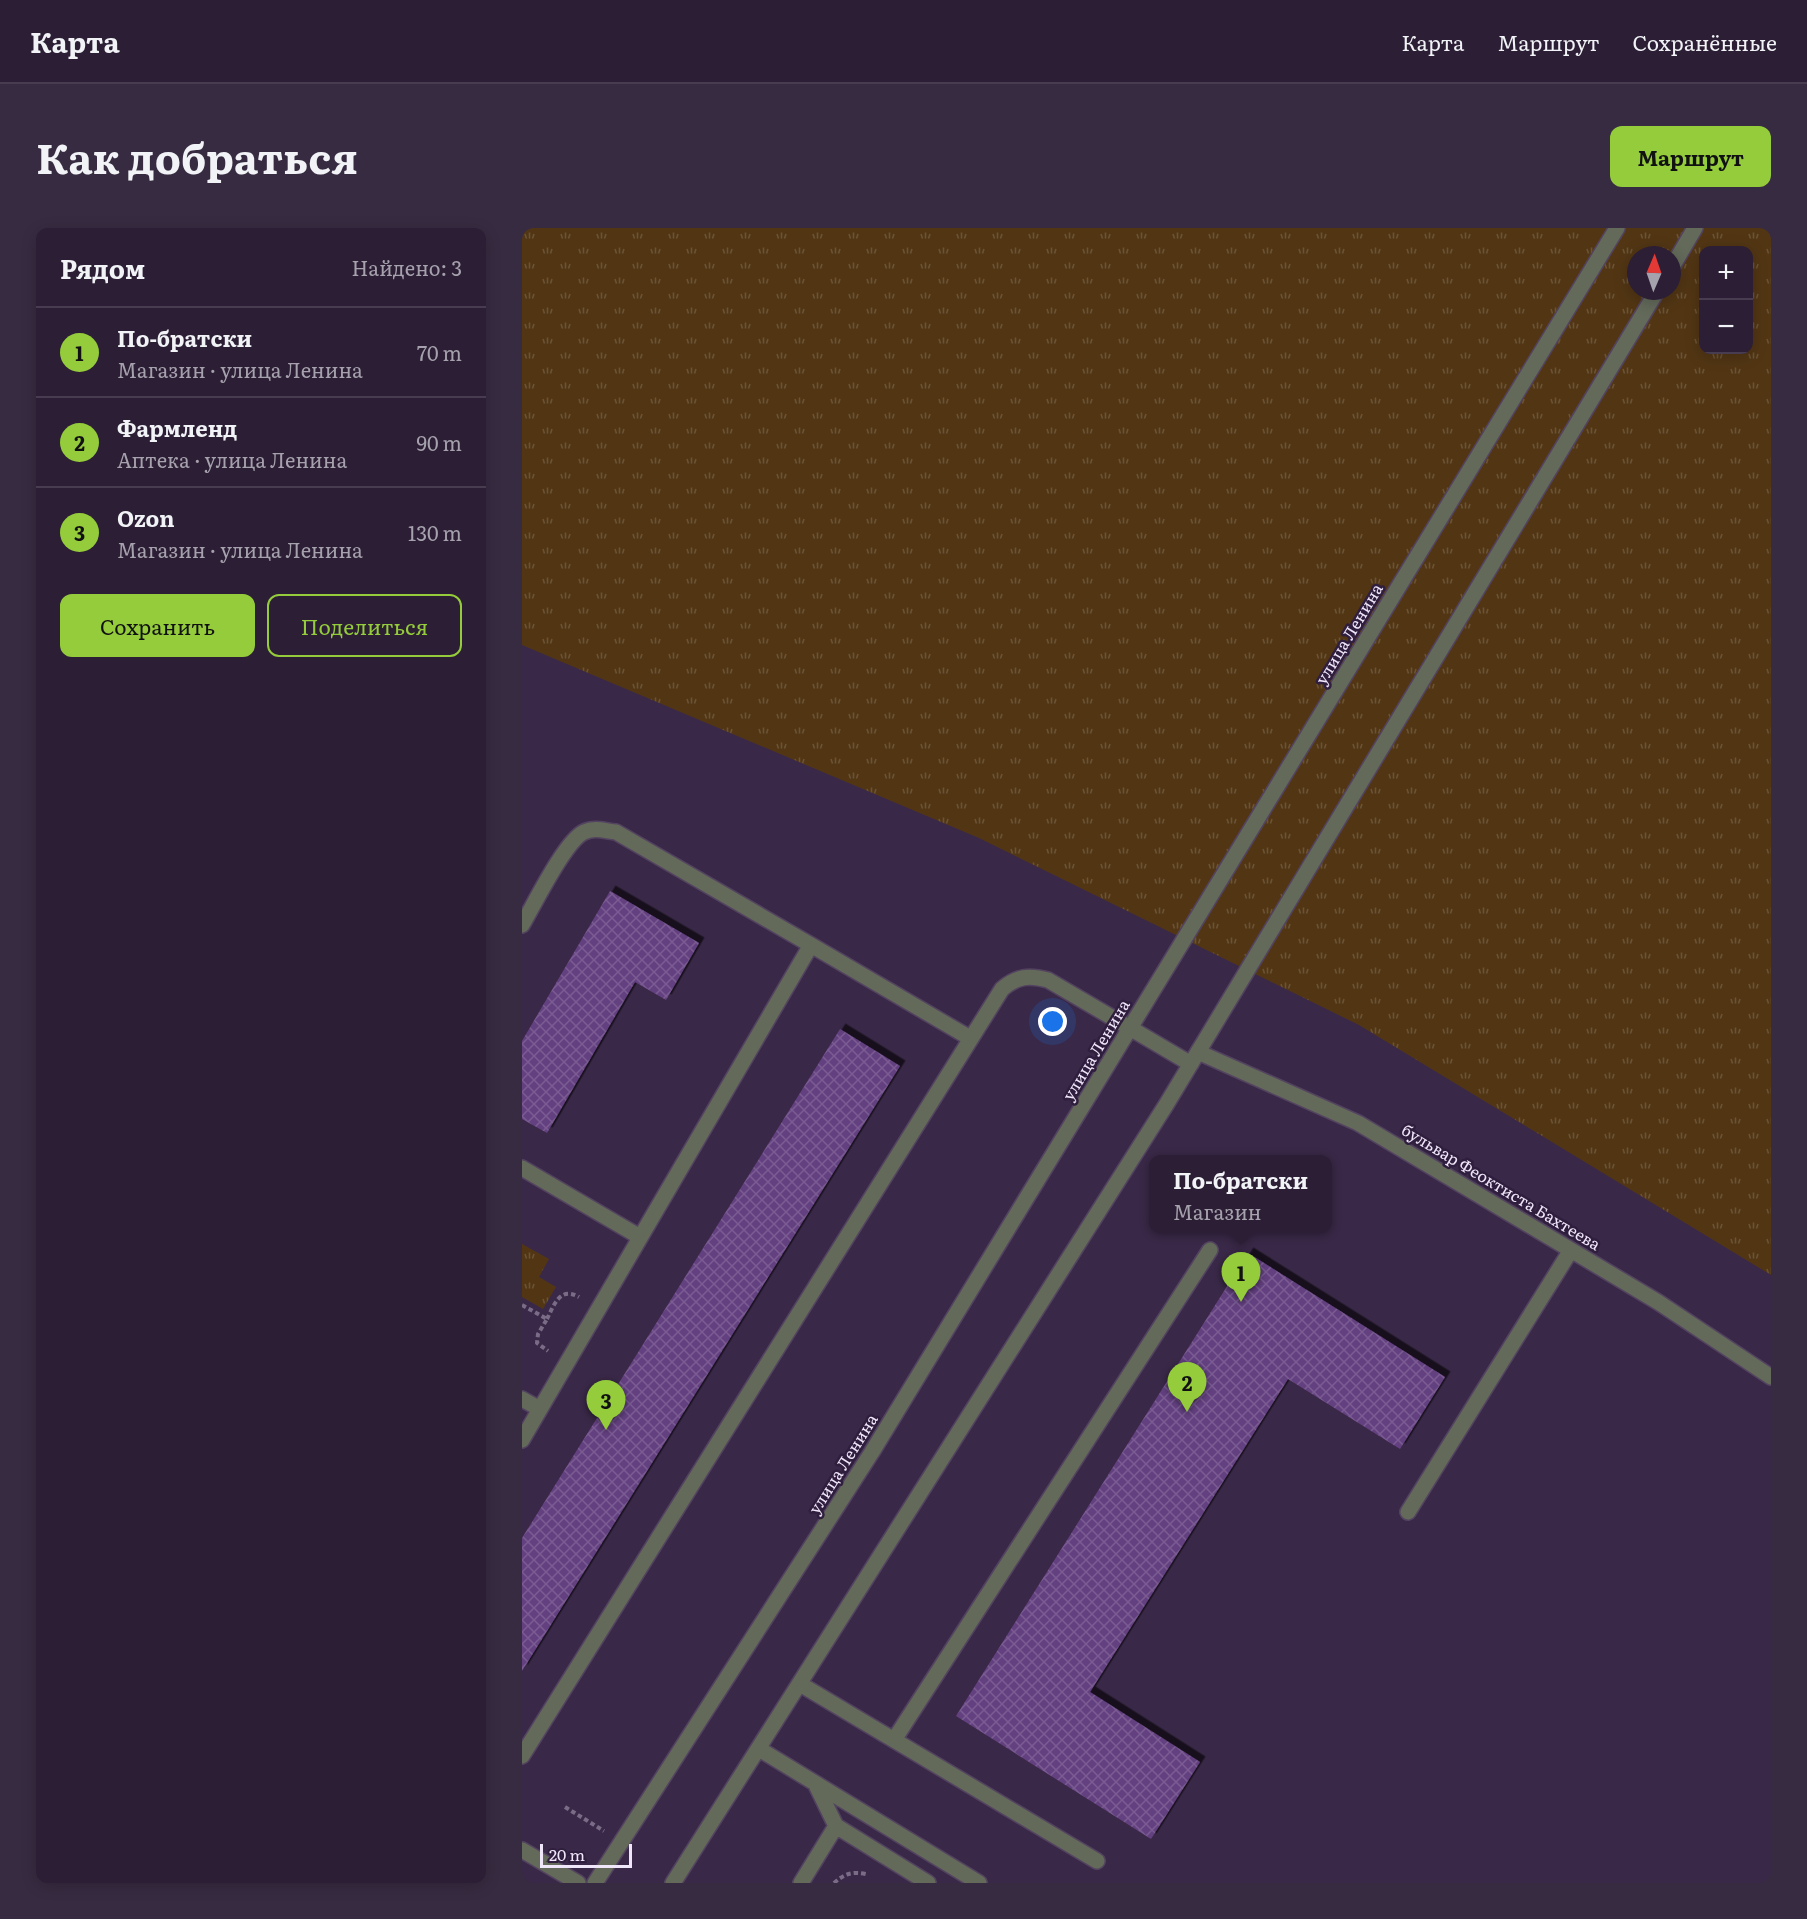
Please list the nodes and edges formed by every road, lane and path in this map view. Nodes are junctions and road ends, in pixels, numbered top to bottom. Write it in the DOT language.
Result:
graph roads {
  1 [pos="1617,228"];
  2 [pos="1695,228"];
  3 [pos="1681,252"];
  4 [pos="1652,300"];
  5 [pos="522,925"];
  6 [pos="811,945"];
  7 [pos="1130,1028"];
  8 [pos="970,1038"];
  9 [pos="1195,1058"];
  10 [pos="522,1168"];
  11 [pos="640,1237"];
  12 [pos="1210,1250"];
  13 [pos="1571,1250"];
  14 [pos="522,1305"];
  15 [pos="599,1308"];
  16 [pos="547,1319"];
  17 [pos="567,1362"];
  18 [pos="1771,1377"];
  19 [pos="522,1399"];
  20 [pos="540,1409"];
  21 [pos="522,1440"];
  22 [pos="1408,1512"];
  23 [pos="800,1684"];
  24 [pos="894,1740"];
  25 [pos="759,1749"];
  26 [pos="522,1756"];
  27 [pos="815,1783"];
  28 [pos="565,1807"];
  29 [pos="836,1826"];
  30 [pos="622,1842"];
  31 [pos="522,1850"];
  32 [pos="1097,1860"];
  33 [pos="874,1878"];
  34 [pos="578,1883"];
  35 [pos="595,1883"];
  36 [pos="673,1883"];
  37 [pos="801,1883"];
  38 [pos="834,1883"];
  39 [pos="928,1883"];
  40 [pos="980,1883"];
  1 -- 7 [label="street, улица Ленина"];
  2 -- 3 [label="street"];
  4 -- 9 [label="street"];
  5 -- 6 [label="street"];
  6 -- 8 [label="street"];
  6 -- 11 [label="street"];
  7 -- 8 [label="street, бульвар Феоктиста Бахтеева"];
  7 -- 9 [label="street, бульвар Феоктиста Бахтеева"];
  7 -- 30 [label="street, улица Ленина"];
  8 -- 26 [label="street"];
  9 -- 13 [label="street, бульвар Феоктиста Бахтеева"];
  9 -- 23 [label="street"];
  10 -- 11 [label="street"];
  11 -- 15 [label="street"];
  12 -- 24 [label="street"];
  13 -- 18 [label="street, бульвар Феоктиста Бахтеева"];
  13 -- 22 [label="street"];
  14 -- 16 [label="path"];
  15 -- 16 [label="path"];
  15 -- 17 [label="street"];
  16 -- 17 [label="path"];
  17 -- 20 [label="street"];
  19 -- 20 [label="street"];
  20 -- 21 [label="street"];
  23 -- 24 [label="street"];
  23 -- 25 [label="street"];
  24 -- 32 [label="street"];
  25 -- 27 [label="street"];
  25 -- 36 [label="street"];
  27 -- 29 [label="street"];
  27 -- 40 [label="street"];
  28 -- 30 [label="path"];
  29 -- 37 [label="street"];
  29 -- 39 [label="street"];
  30 -- 35 [label="street, улица Ленина"];
  31 -- 34 [label="street"];
  33 -- 38 [label="path"];
}
